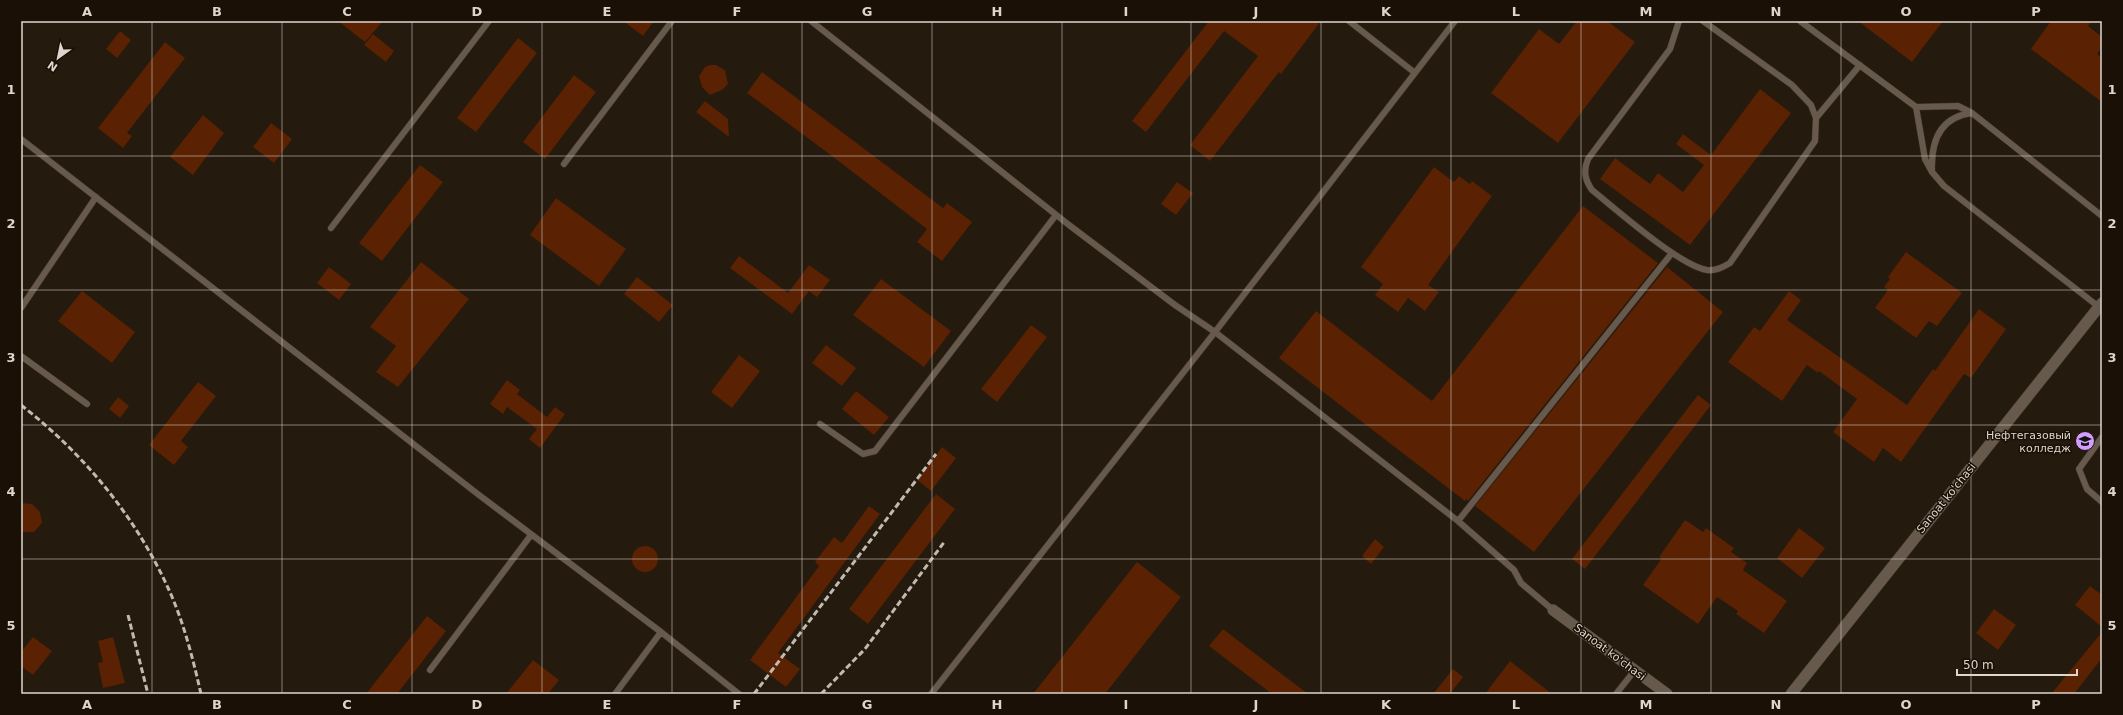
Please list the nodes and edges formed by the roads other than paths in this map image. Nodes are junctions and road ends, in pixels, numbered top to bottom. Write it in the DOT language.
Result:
graph roads {
  1 [pos="489,21"];
  2 [pos="672,21"];
  3 [pos="811,21"];
  4 [pos="1349,21"];
  5 [pos="1455,21"];
  6 [pos="1679,21"];
  7 [pos="1703,21"];
  8 [pos="1800,21"];
  9 [pos="1860,65"];
  10 [pos="1415,72"];
  11 [pos="1916,107"];
  12 [pos="1972,112"];
  13 [pos="1816,118"];
  14 [pos="21,139"];
  15 [pos="564,164"];
  16 [pos="1932,172"];
  17 [pos="96,197"];
  18 [pos="1056,215"];
  19 [pos="2102,216"];
  20 [pos="331,228"];
  21 [pos="1672,253"];
  22 [pos="2100,305"];
  23 [pos="21,308"];
  24 [pos="1215,332"];
  25 [pos="21,356"];
  26 [pos="87,404"];
  27 [pos="820,424"];
  28 [pos="2102,437"];
  29 [pos="2102,502"];
  30 [pos="1458,521"];
  31 [pos="531,535"];
  32 [pos="1553,610"];
  33 [pos="661,632"];
  34 [pos="430,670"];
  35 [pos="1635,670"];
  36 [pos="615,694"];
  37 [pos="739,694"];
  38 [pos="931,694"];
  39 [pos="1616,694"];
  40 [pos="1667,694"];
  41 [pos="1791,694"];
  1 -- 20 [label="lane"];
  2 -- 15 [label="lane"];
  3 -- 18 [label="lane"];
  4 -- 10 [label="lane"];
  5 -- 10 [label="lane"];
  6 -- 21 [label="lane"];
  7 -- 13 [label="lane"];
  8 -- 9 [label="lane"];
  9 -- 11 [label="lane"];
  9 -- 13 [label="lane"];
  10 -- 24 [label="lane"];
  11 -- 12 [label="lane"];
  11 -- 16 [label="lane"];
  12 -- 16 [label="lane"];
  12 -- 19 [label="lane"];
  13 -- 21 [label="lane"];
  14 -- 17 [label="lane"];
  16 -- 22 [label="lane"];
  17 -- 23 [label="lane"];
  17 -- 31 [label="lane"];
  18 -- 24 [label="lane"];
  18 -- 27 [label="lane"];
  21 -- 30 [label="lane"];
  22 -- 41 [label="street, Sanoat ko'chasi"];
  24 -- 30 [label="lane"];
  24 -- 38 [label="lane"];
  25 -- 26 [label="lane"];
  28 -- 29 [label="lane"];
  30 -- 32 [label="lane"];
  31 -- 33 [label="lane"];
  31 -- 34 [label="lane"];
  32 -- 35 [label="street, Sanoat ko'chasi"];
  33 -- 36 [label="lane"];
  33 -- 37 [label="lane"];
  35 -- 39 [label="lane"];
  35 -- 40 [label="street, Sanoat ko'chasi"];
}
